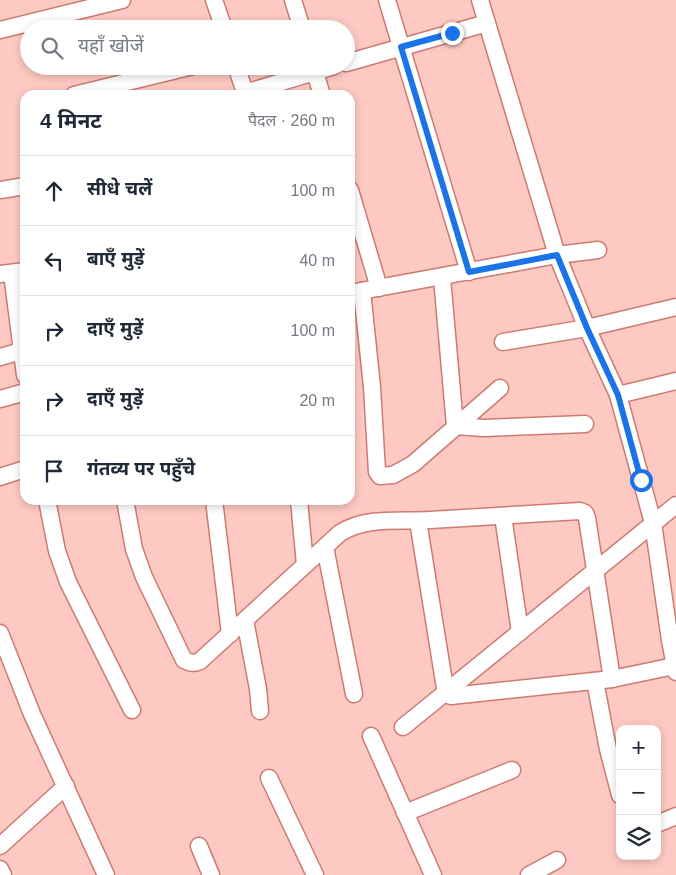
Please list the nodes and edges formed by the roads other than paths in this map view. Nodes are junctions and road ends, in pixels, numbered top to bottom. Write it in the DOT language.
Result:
graph roads {
  1 [pos="122,0"];
  2 [pos="214,0"];
  3 [pos="293,0"];
  4 [pos="387,0"];
  5 [pos="480,0"];
  6 [pos="41,20"];
  7 [pos="221,20"];
  8 [pos="299,20"];
  9 [pos="487,23"];
  10 [pos="20,25"];
  11 [pos="0,30"];
  12 [pos="401,47"];
  13 [pos="355,60"];
  14 [pos="156,75"];
  15 [pos="239,75"];
  16 [pos="298,75"];
  17 [pos="316,75"];
  18 [pos="95,90"];
  19 [pos="245,90"];
  20 [pos="257,90"];
  21 [pos="320,90"];
  22 [pos="20,187"];
  23 [pos="0,190"];
  24 [pos="355,207"];
  25 [pos="598,250"];
  26 [pos="557,255"];
  27 [pos="469,272"];
  28 [pos="12,273"];
  29 [pos="442,278"];
  30 [pos="379,288"];
  31 [pos="356,292"];
  32 [pos="676,307"];
  33 [pos="587,328"];
  34 [pos="20,330"];
  35 [pos="503,342"];
  36 [pos="20,352"];
  37 [pos="0,357"];
  38 [pos="676,381"];
  39 [pos="500,388"];
  40 [pos="20,393"];
  41 [pos="618,395"];
  42 [pos="0,399"];
  43 [pos="585,424"];
  44 [pos="454,426"];
  45 [pos="20,470"];
  46 [pos="0,476"];
  47 [pos="48,505"];
  48 [pos="126,505"];
  49 [pos="215,505"];
  50 [pos="299,505"];
  51 [pos="676,505"];
  52 [pos="503,516"];
  53 [pos="418,521"];
  54 [pos="653,523"];
  55 [pos="325,546"];
  56 [pos="305,565"];
  57 [pos="595,571"];
  58 [pos="245,620"];
  59 [pos="520,632"];
  60 [pos="0,634"];
  61 [pos="230,634"];
  62 [pos="673,639"];
  63 [pos="675,669"];
  64 [pos="612,680"];
  65 [pos="595,681"];
  66 [pos="447,692"];
  67 [pos="354,694"];
  68 [pos="132,710"];
  69 [pos="260,711"];
  70 [pos="403,727"];
  71 [pos="372,736"];
  72 [pos="512,770"];
  73 [pos="270,778"];
  74 [pos="616,780"];
  75 [pos="66,786"];
  76 [pos="405,813"];
  77 [pos="676,816"];
  78 [pos="661,822"];
  79 [pos="0,846"];
  80 [pos="199,846"];
  81 [pos="557,860"];
  82 [pos="0,869"];
  83 [pos="3,875"];
  84 [pos="106,875"];
  85 [pos="211,875"];
  86 [pos="315,875"];
  87 [pos="433,875"];
  88 [pos="529,875"];
  1 -- 6 [label="street"];
  2 -- 7 [label="street"];
  3 -- 8 [label="street"];
  4 -- 12 [label="street"];
  5 -- 9 [label="street"];
  9 -- 12 [label="street"];
  9 -- 26 [label="street"];
  10 -- 11 [label="street"];
  12 -- 13 [label="street"];
  12 -- 27 [label="street"];
  14 -- 18 [label="street"];
  15 -- 19 [label="street"];
  16 -- 20 [label="street"];
  17 -- 21 [label="street"];
  22 -- 23 [label="street"];
  24 -- 30 [label="street"];
  25 -- 26 [label="street"];
  26 -- 27 [label="street"];
  26 -- 33 [label="street"];
  27 -- 29 [label="street"];
  28 -- 34 [label="street"];
  29 -- 30 [label="street"];
  29 -- 44 [label="street"];
  30 -- 31 [label="street"];
  31 -- 44 [label="street"];
  32 -- 33 [label="street"];
  33 -- 35 [label="street"];
  33 -- 41 [label="street"];
  36 -- 37 [label="street"];
  38 -- 41 [label="street"];
  39 -- 44 [label="street"];
  40 -- 42 [label="street"];
  41 -- 54 [label="street"];
  43 -- 44 [label="street"];
  45 -- 46 [label="street"];
  47 -- 68 [label="street"];
  48 -- 61 [label="street"];
  49 -- 61 [label="street"];
  50 -- 56 [label="street"];
  51 -- 54 [label="street"];
  52 -- 53 [label="street"];
  52 -- 57 [label="street"];
  52 -- 59 [label="street"];
  53 -- 55 [label="street"];
  53 -- 66 [label="street"];
  54 -- 57 [label="street"];
  54 -- 62 [label="street"];
  55 -- 56 [label="street"];
  55 -- 67 [label="street"];
  56 -- 58 [label="street"];
  57 -- 59 [label="street"];
  57 -- 64 [label="street"];
  58 -- 61 [label="street"];
  58 -- 69 [label="street"];
  59 -- 66 [label="street"];
  60 -- 75 [label="street"];
  62 -- 63 [label="street"];
  63 -- 64 [label="street"];
  64 -- 65 [label="street"];
  65 -- 66 [label="street"];
  65 -- 74 [label="street"];
  66 -- 70 [label="street"];
  71 -- 76 [label="street"];
  72 -- 76 [label="street"];
  73 -- 86 [label="street"];
  75 -- 79 [label="street"];
  75 -- 84 [label="street"];
  76 -- 87 [label="street"];
  77 -- 78 [label="street"];
  80 -- 85 [label="street"];
  81 -- 88 [label="street"];
  82 -- 83 [label="street"];
}
